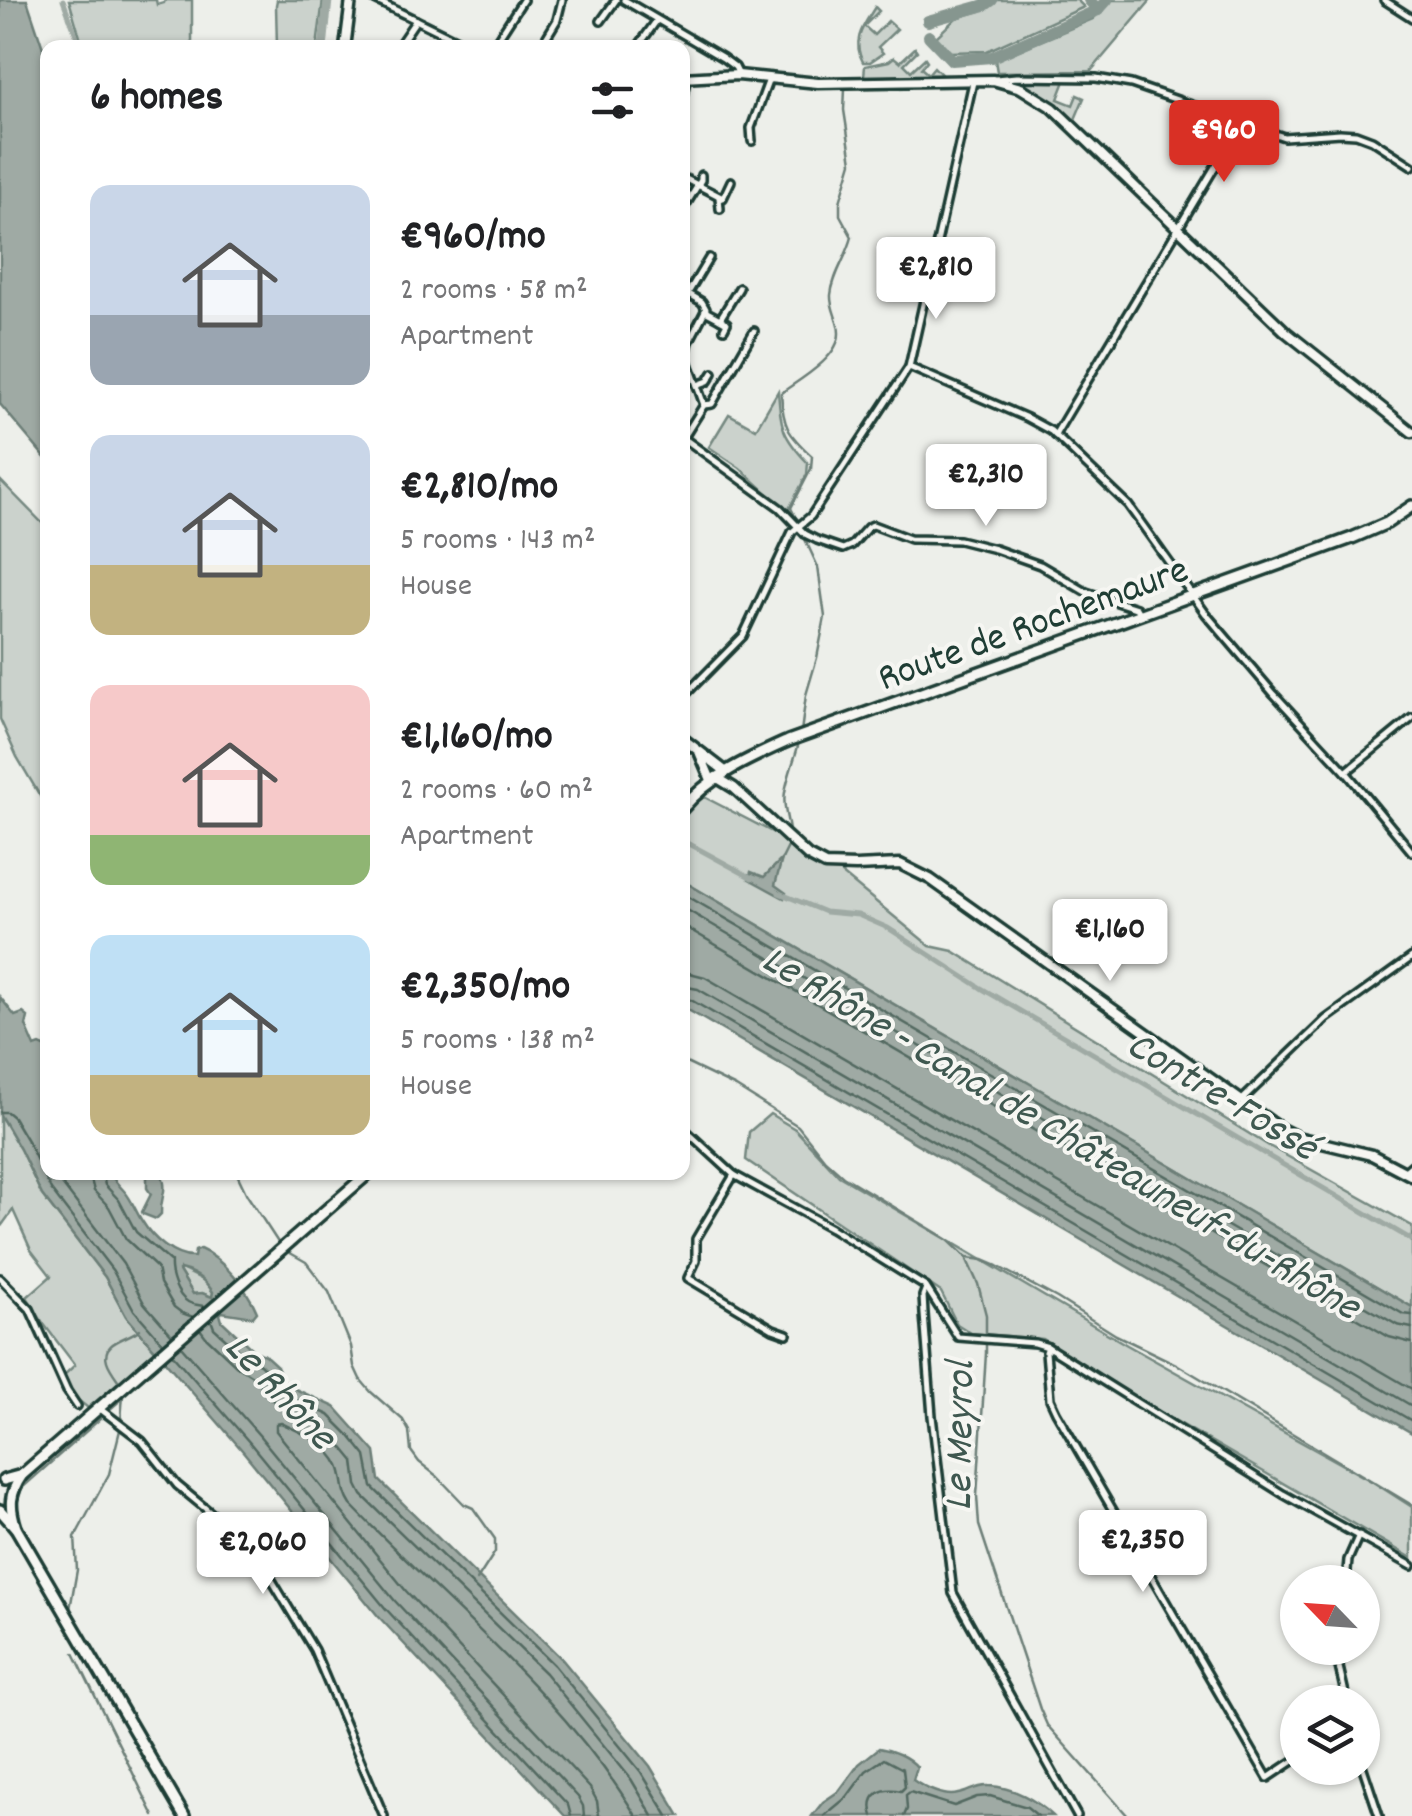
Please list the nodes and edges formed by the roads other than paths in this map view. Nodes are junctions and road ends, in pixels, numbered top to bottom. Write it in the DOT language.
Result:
graph roads {
  1 [pos="351,0"];
  2 [pos="375,0"];
  3 [pos="522,0"];
  4 [pos="562,0"];
  5 [pos="620,0"];
  6 [pos="1384,0"];
  7 [pos="1412,18"];
  8 [pos="416,20"];
  9 [pos="657,20"];
  10 [pos="601,21"];
  11 [pos="346,40"];
  12 [pos="402,40"];
  13 [pos="457,40"];
  14 [pos="497,40"];
  15 [pos="545,40"];
  16 [pos="643,40"];
  17 [pos="738,76"];
  18 [pos="690,77"];
  19 [pos="769,78"];
  20 [pos="974,80"];
  21 [pos="993,80"];
  22 [pos="1240,125"];
  23 [pos="752,141"];
  24 [pos="1412,166"];
  25 [pos="701,174"];
  26 [pos="690,181"];
  27 [pos="731,182"];
  28 [pos="698,185"];
  29 [pos="719,197"];
  30 [pos="690,198"];
  31 [pos="720,209"];
  32 [pos="1179,228"];
  33 [pos="709,258"];
  34 [pos="690,285"];
  35 [pos="739,288"];
  36 [pos="690,295"];
  37 [pos="705,310"];
  38 [pos="720,319"];
  39 [pos="724,328"];
  40 [pos="754,331"];
  41 [pos="690,340"];
  42 [pos="909,367"];
  43 [pos="690,369"];
  44 [pos="713,372"];
  45 [pos="697,386"];
  46 [pos="704,405"];
  47 [pos="690,426"];
  48 [pos="1412,432"];
  49 [pos="1055,435"];
  50 [pos="690,442"];
  51 [pos="1412,506"];
  52 [pos="798,527"];
  53 [pos="1193,595"];
  54 [pos="1140,614"];
  55 [pos="690,690"];
  56 [pos="1412,718"];
  57 [pos="690,745"];
  58 [pos="700,754"];
  59 [pos="1346,772"];
  60 [pos="721,774"];
  61 [pos="734,788"];
  62 [pos="690,802"];
  63 [pos="1412,852"];
  64 [pos="1412,958"];
  65 [pos="1240,1101"];
  66 [pos="690,1134"];
  67 [pos="1409,1171"];
  68 [pos="734,1175"];
  69 [pos="361,1180"];
  70 [pos="0,1278"];
  71 [pos="926,1288"];
  72 [pos="787,1334"];
  73 [pos="1048,1347"];
  74 [pos="78,1406"];
  75 [pos="99,1408"];
  76 [pos="22,1475"];
  77 [pos="2,1479"];
  78 [pos="12,1489"];
  79 [pos="10,1502"];
  80 [pos="0,1510"];
  81 [pos="16,1528"];
  82 [pos="1359,1536"];
  83 [pos="1348,1565"];
  84 [pos="1412,1566"];
  85 [pos="1280,1770"];
  86 [pos="1369,1785"];
  87 [pos="184,1816"];
  88 [pos="384,1816"];
  89 [pos="1076,1816"];
  90 [pos="1379,1816"];
  1 -- 11 [label="street"];
  2 -- 8 [label="street"];
  3 -- 14 [label="street"];
  4 -- 15 [label="street"];
  5 -- 9 [label="street"];
  5 -- 10 [label="street"];
  6 -- 7 [label="street"];
  8 -- 12 [label="street"];
  8 -- 13 [label="street"];
  9 -- 16 [label="street"];
  9 -- 17 [label="street"];
  17 -- 18 [label="street"];
  17 -- 19 [label="street"];
  19 -- 20 [label="street"];
  19 -- 23 [label="street"];
  20 -- 21 [label="street"];
  20 -- 42 [label="street"];
  21 -- 22 [label="street"];
  21 -- 32 [label="street"];
  22 -- 24 [label="street"];
  22 -- 32 [label="street"];
  25 -- 28 [label="street"];
  26 -- 28 [label="street"];
  27 -- 29 [label="street"];
  28 -- 29 [label="street"];
  28 -- 30 [label="street"];
  29 -- 31 [label="street"];
  32 -- 48 [label="street"];
  32 -- 49 [label="street"];
  33 -- 34 [label="street"];
  35 -- 38 [label="street"];
  36 -- 37 [label="street"];
  37 -- 38 [label="street"];
  37 -- 41 [label="street"];
  38 -- 39 [label="street"];
  40 -- 46 [label="street"];
  42 -- 49 [label="street"];
  42 -- 52 [label="street"];
  43 -- 45 [label="street"];
  44 -- 45 [label="street"];
  45 -- 46 [label="street"];
  46 -- 47 [label="street"];
  49 -- 53 [label="street"];
  50 -- 52 [label="street"];
  51 -- 53 [label="main road, Route de Rochemaure"];
  52 -- 54 [label="street"];
  52 -- 55 [label="street"];
  53 -- 54 [label="main road, Route de Rochemaure"];
  53 -- 59 [label="street"];
  54 -- 60 [label="main road, Route de Rochemaure"];
  56 -- 59 [label="street"];
  57 -- 58 [label="street"];
  58 -- 60 [label="street"];
  58 -- 60 [label="street"];
  59 -- 63 [label="street"];
  60 -- 61 [label="street"];
  60 -- 61 [label="street"];
  60 -- 62 [label="main road, Route de Rochemaure"];
  61 -- 65 [label="street"];
  64 -- 65 [label="street"];
  65 -- 67 [label="street"];
  66 -- 68 [label="street"];
  68 -- 71 [label="street"];
  68 -- 72 [label="street"];
  69 -- 75 [label="main road"];
  70 -- 74 [label="street"];
  71 -- 73 [label="street"];
  71 -- 89 [label="street"];
  73 -- 82 [label="street"];
  73 -- 85 [label="street"];
  75 -- 76 [label="main road"];
  75 -- 88 [label="street"];
  76 -- 77 [label="main road"];
  76 -- 78 [label="main road"];
  77 -- 78 [label="main road"];
  78 -- 79 [label="main road"];
  79 -- 80 [label="main road"];
  79 -- 81 [label="main road"];
  80 -- 81 [label="main road"];
  81 -- 87 [label="main road"];
  82 -- 83 [label="street"];
  82 -- 84 [label="street"];
  86 -- 90 [label="street"];
}
